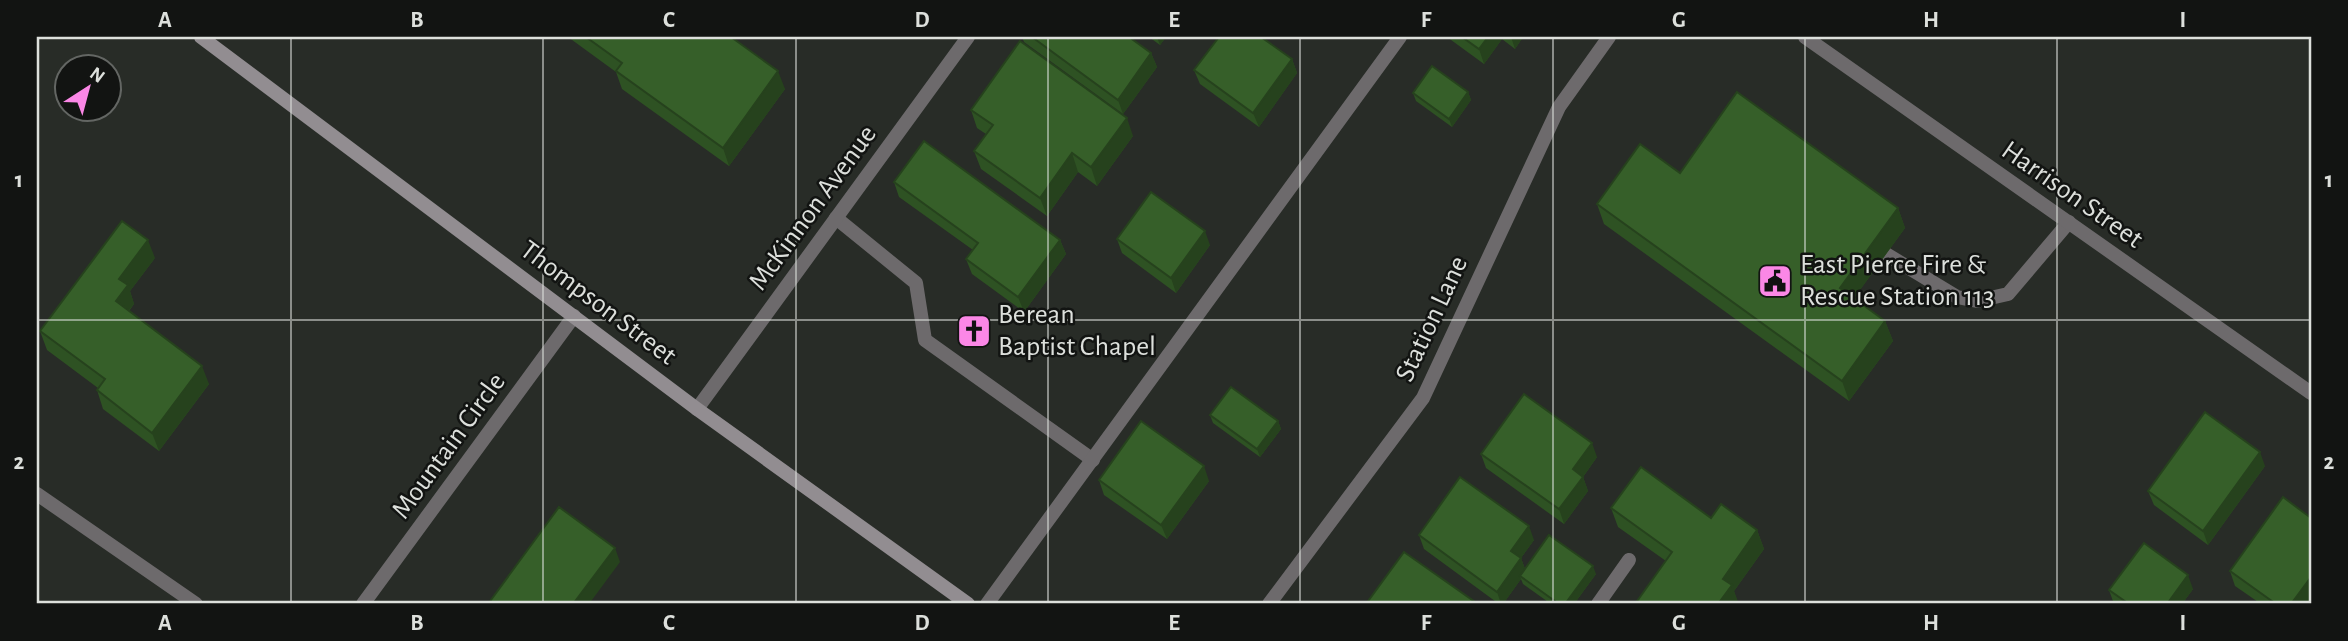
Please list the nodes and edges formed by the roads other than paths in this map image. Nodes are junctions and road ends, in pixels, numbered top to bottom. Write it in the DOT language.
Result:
graph roads {
  1 [pos="201,37"];
  2 [pos="968,37"];
  3 [pos="1400,37"];
  4 [pos="1609,37"];
  5 [pos="1805,37"];
  6 [pos="836,218"];
  7 [pos="2069,222"];
  8 [pos="1886,254"];
  9 [pos="574,316"];
  10 [pos="2311,393"];
  11 [pos="698,409"];
  12 [pos="1093,460"];
  13 [pos="37,494"];
  14 [pos="1629,560"];
  15 [pos="196,604"];
  16 [pos="363,604"];
  17 [pos="968,604"];
  18 [pos="988,604"];
  19 [pos="1269,604"];
  20 [pos="1598,604"];
  1 -- 9 [label="street, Thompson Street"];
  2 -- 6 [label="street, McKinnon Avenue"];
  3 -- 12 [label="street"];
  4 -- 19 [label="street, Station Lane"];
  5 -- 7 [label="street, Harrison Street"];
  6 -- 11 [label="street, McKinnon Avenue"];
  6 -- 12 [label="street"];
  7 -- 8 [label="street"];
  7 -- 10 [label="street, Harrison Street"];
  9 -- 11 [label="street, Thompson Street"];
  9 -- 16 [label="street, Mountain Circle"];
  11 -- 17 [label="street, Thompson Street"];
  12 -- 18 [label="street"];
  13 -- 15 [label="street"];
  14 -- 20 [label="street"];
}
